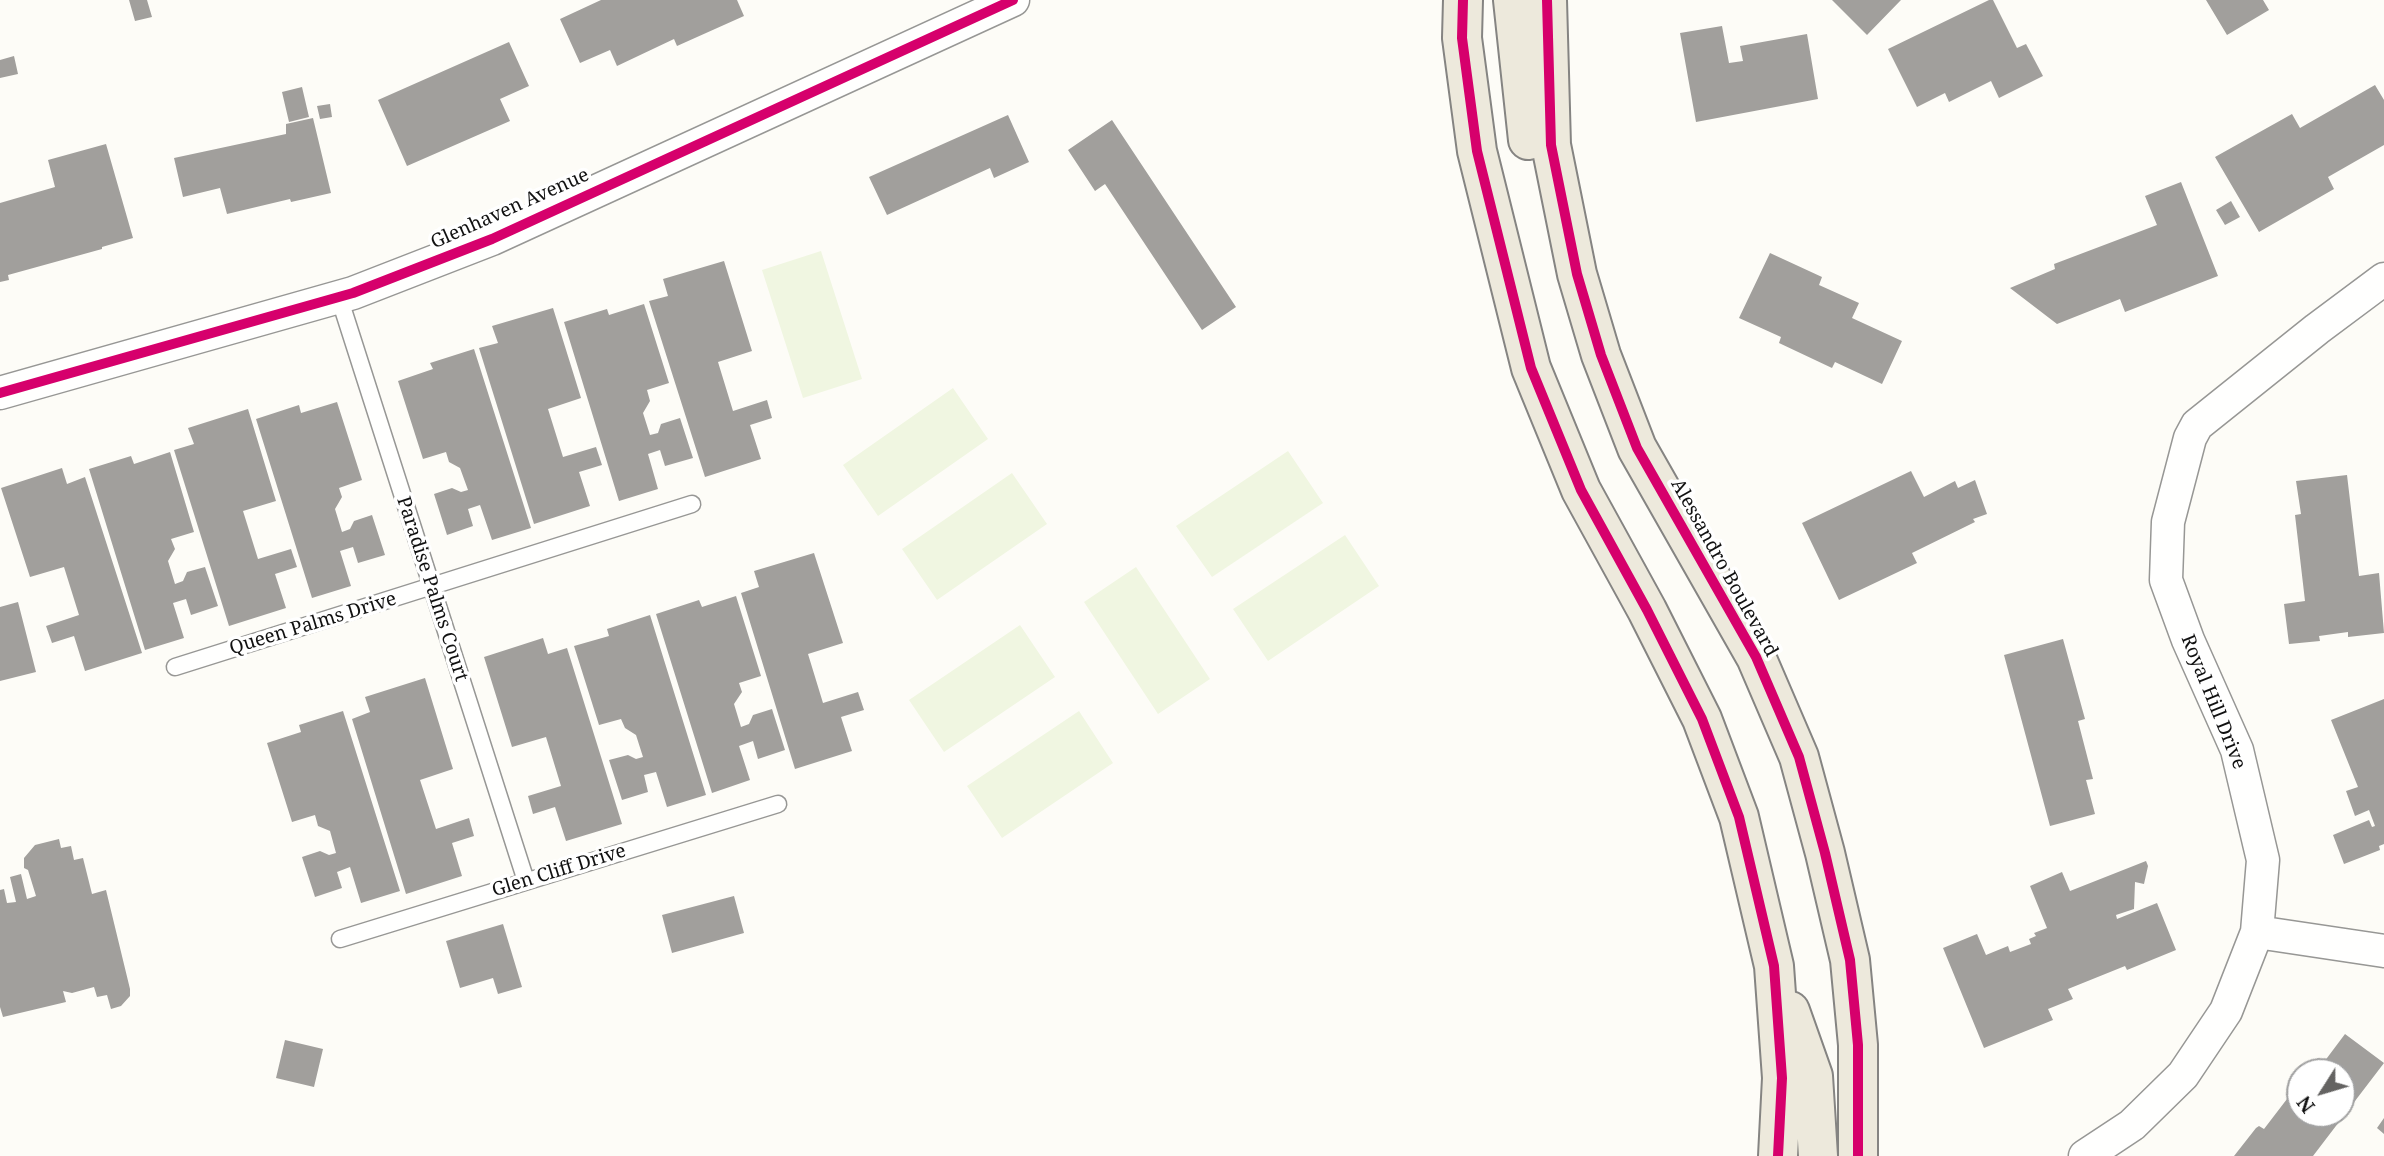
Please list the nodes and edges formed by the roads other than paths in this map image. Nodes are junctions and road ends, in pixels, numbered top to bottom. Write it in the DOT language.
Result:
graph roads {
  1 [pos="1013,0"];
  2 [pos="1463,0"];
  3 [pos="1513,0"];
  4 [pos="1546,0"];
  5 [pos="1577,274"];
  6 [pos="2384,279"];
  7 [pos="339,297"];
  8 [pos="0,393"];
  9 [pos="692,504"];
  10 [pos="432,586"];
  11 [pos="175,667"];
  12 [pos="778,804"];
  13 [pos="526,881"];
  14 [pos="2257,932"];
  15 [pos="340,939"];
  16 [pos="2384,951"];
  17 [pos="1773,966"];
  18 [pos="1779,1156"];
  19 [pos="1818,1156"];
  20 [pos="1858,1156"];
  21 [pos="2085,1156"];
  1 -- 7 [label="street, Glenhaven Avenue"];
  2 -- 17 [label="main road"];
  3 -- 5 [label="main road"];
  4 -- 5 [label="main road, Alessandro Boulevard"];
  5 -- 20 [label="main road, Alessandro Boulevard"];
  6 -- 14 [label="street, Royal Hill Drive"];
  7 -- 8 [label="street, Glenhaven Avenue"];
  7 -- 10 [label="lane, Paradise Palms Court"];
  9 -- 10 [label="lane, Queen Palms Drive"];
  10 -- 11 [label="lane, Queen Palms Drive"];
  10 -- 13 [label="lane, Paradise Palms Court"];
  12 -- 13 [label="lane, Glen Cliff Drive"];
  13 -- 15 [label="lane, Glen Cliff Drive"];
  14 -- 16 [label="street"];
  14 -- 21 [label="street, Royal Hill Drive"];
  17 -- 18 [label="main road"];
  17 -- 19 [label="main road"];
}
